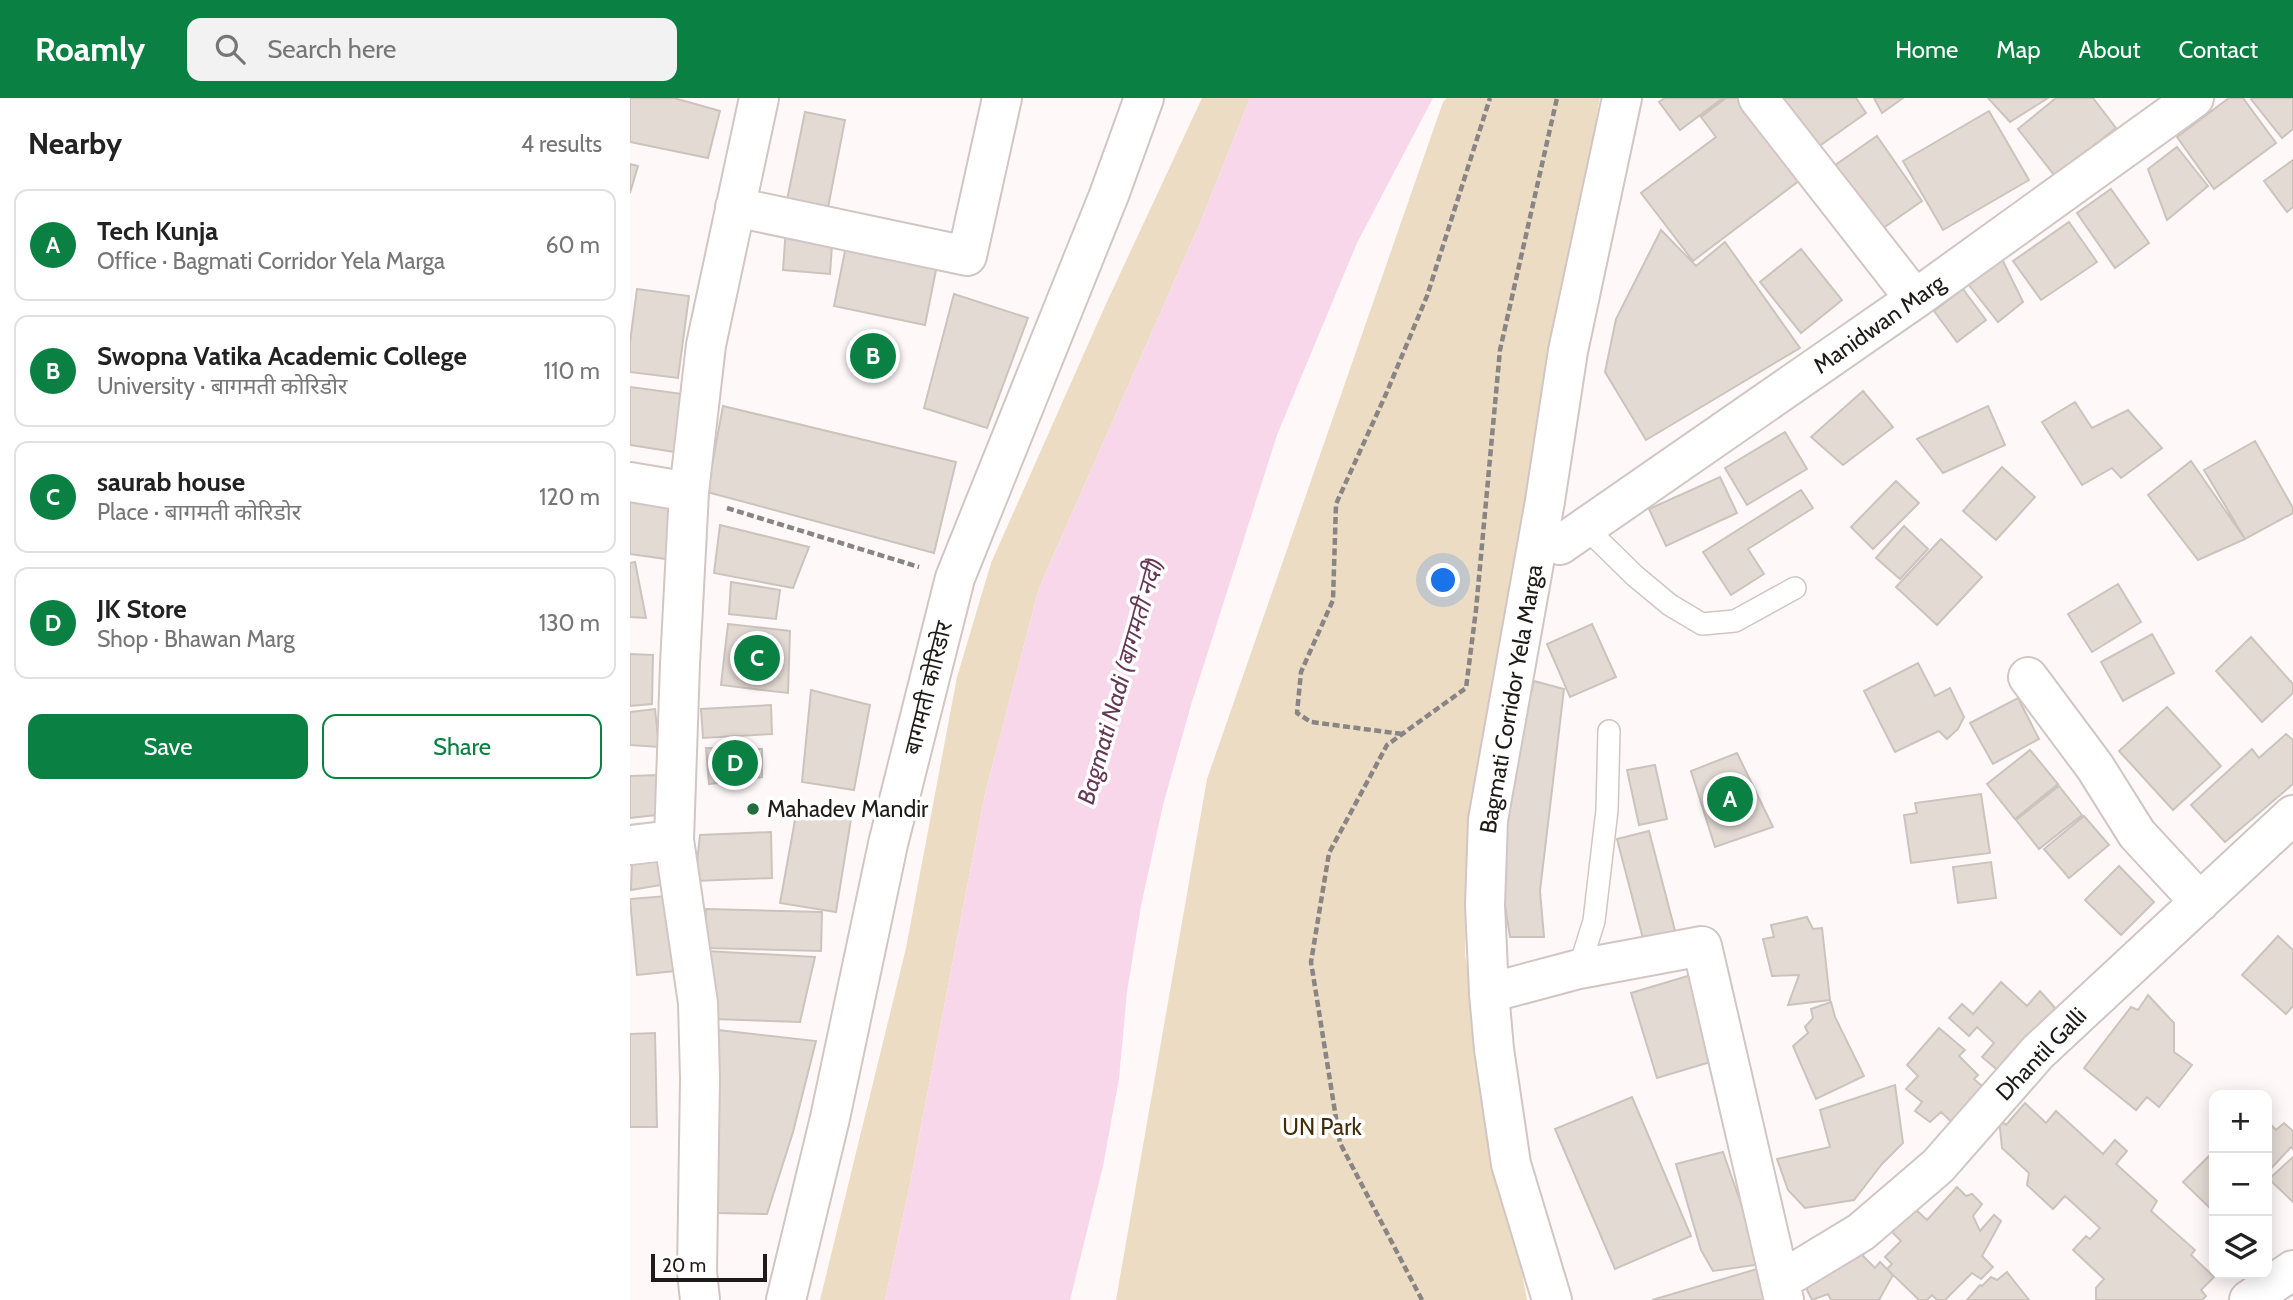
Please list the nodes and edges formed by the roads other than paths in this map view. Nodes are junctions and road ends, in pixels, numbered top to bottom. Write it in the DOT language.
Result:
graph roads {
  1 [pos="760,98"];
  2 [pos="1002,98"];
  3 [pos="1144,98"];
  4 [pos="1622,98"];
  5 [pos="1758,98"];
  6 [pos="2194,98"];
  7 [pos="735,206"];
  8 [pos="1915,299"];
  9 [pos="630,482"];
  10 [pos="689,494"];
  11 [pos="1573,537"];
  12 [pos="1795,588"];
  13 [pos="2028,677"];
  14 [pos="1609,731"];
  15 [pos="2293,815"];
  16 [pos="674,840"];
  17 [pos="630,845"];
  18 [pos="2200,902"];
  19 [pos="1578,969"];
  20 [pos="1489,993"];
  21 [pos="2293,1270"];
  22 [pos="1782,1291"];
  23 [pos="700,1300"];
  24 [pos="786,1300"];
  25 [pos="1552,1300"];
  26 [pos="2249,1300"];
  1 -- 7 [label="street"];
  2 -- 7 [label="street"];
  3 -- 24 [label="street, बागमती कोरिडोर"];
  4 -- 20 [label="street, Bagmati Corridor Yela Marga"];
  5 -- 8 [label="street"];
  6 -- 8 [label="street, Manidwan Marg"];
  7 -- 10 [label="street"];
  8 -- 11 [label="street, Manidwan Marg"];
  9 -- 10 [label="street"];
  10 -- 16 [label="street"];
  11 -- 12 [label="lane"];
  13 -- 18 [label="street"];
  14 -- 19 [label="lane"];
  15 -- 18 [label="street, Dhantil Galli"];
  16 -- 17 [label="street"];
  16 -- 23 [label="street"];
  18 -- 22 [label="street, Dhantil Galli"];
  19 -- 20 [label="street"];
  19 -- 22 [label="street"];
  20 -- 25 [label="street, Bagmati Corridor Yela Marga"];
  21 -- 26 [label="street"];
}
